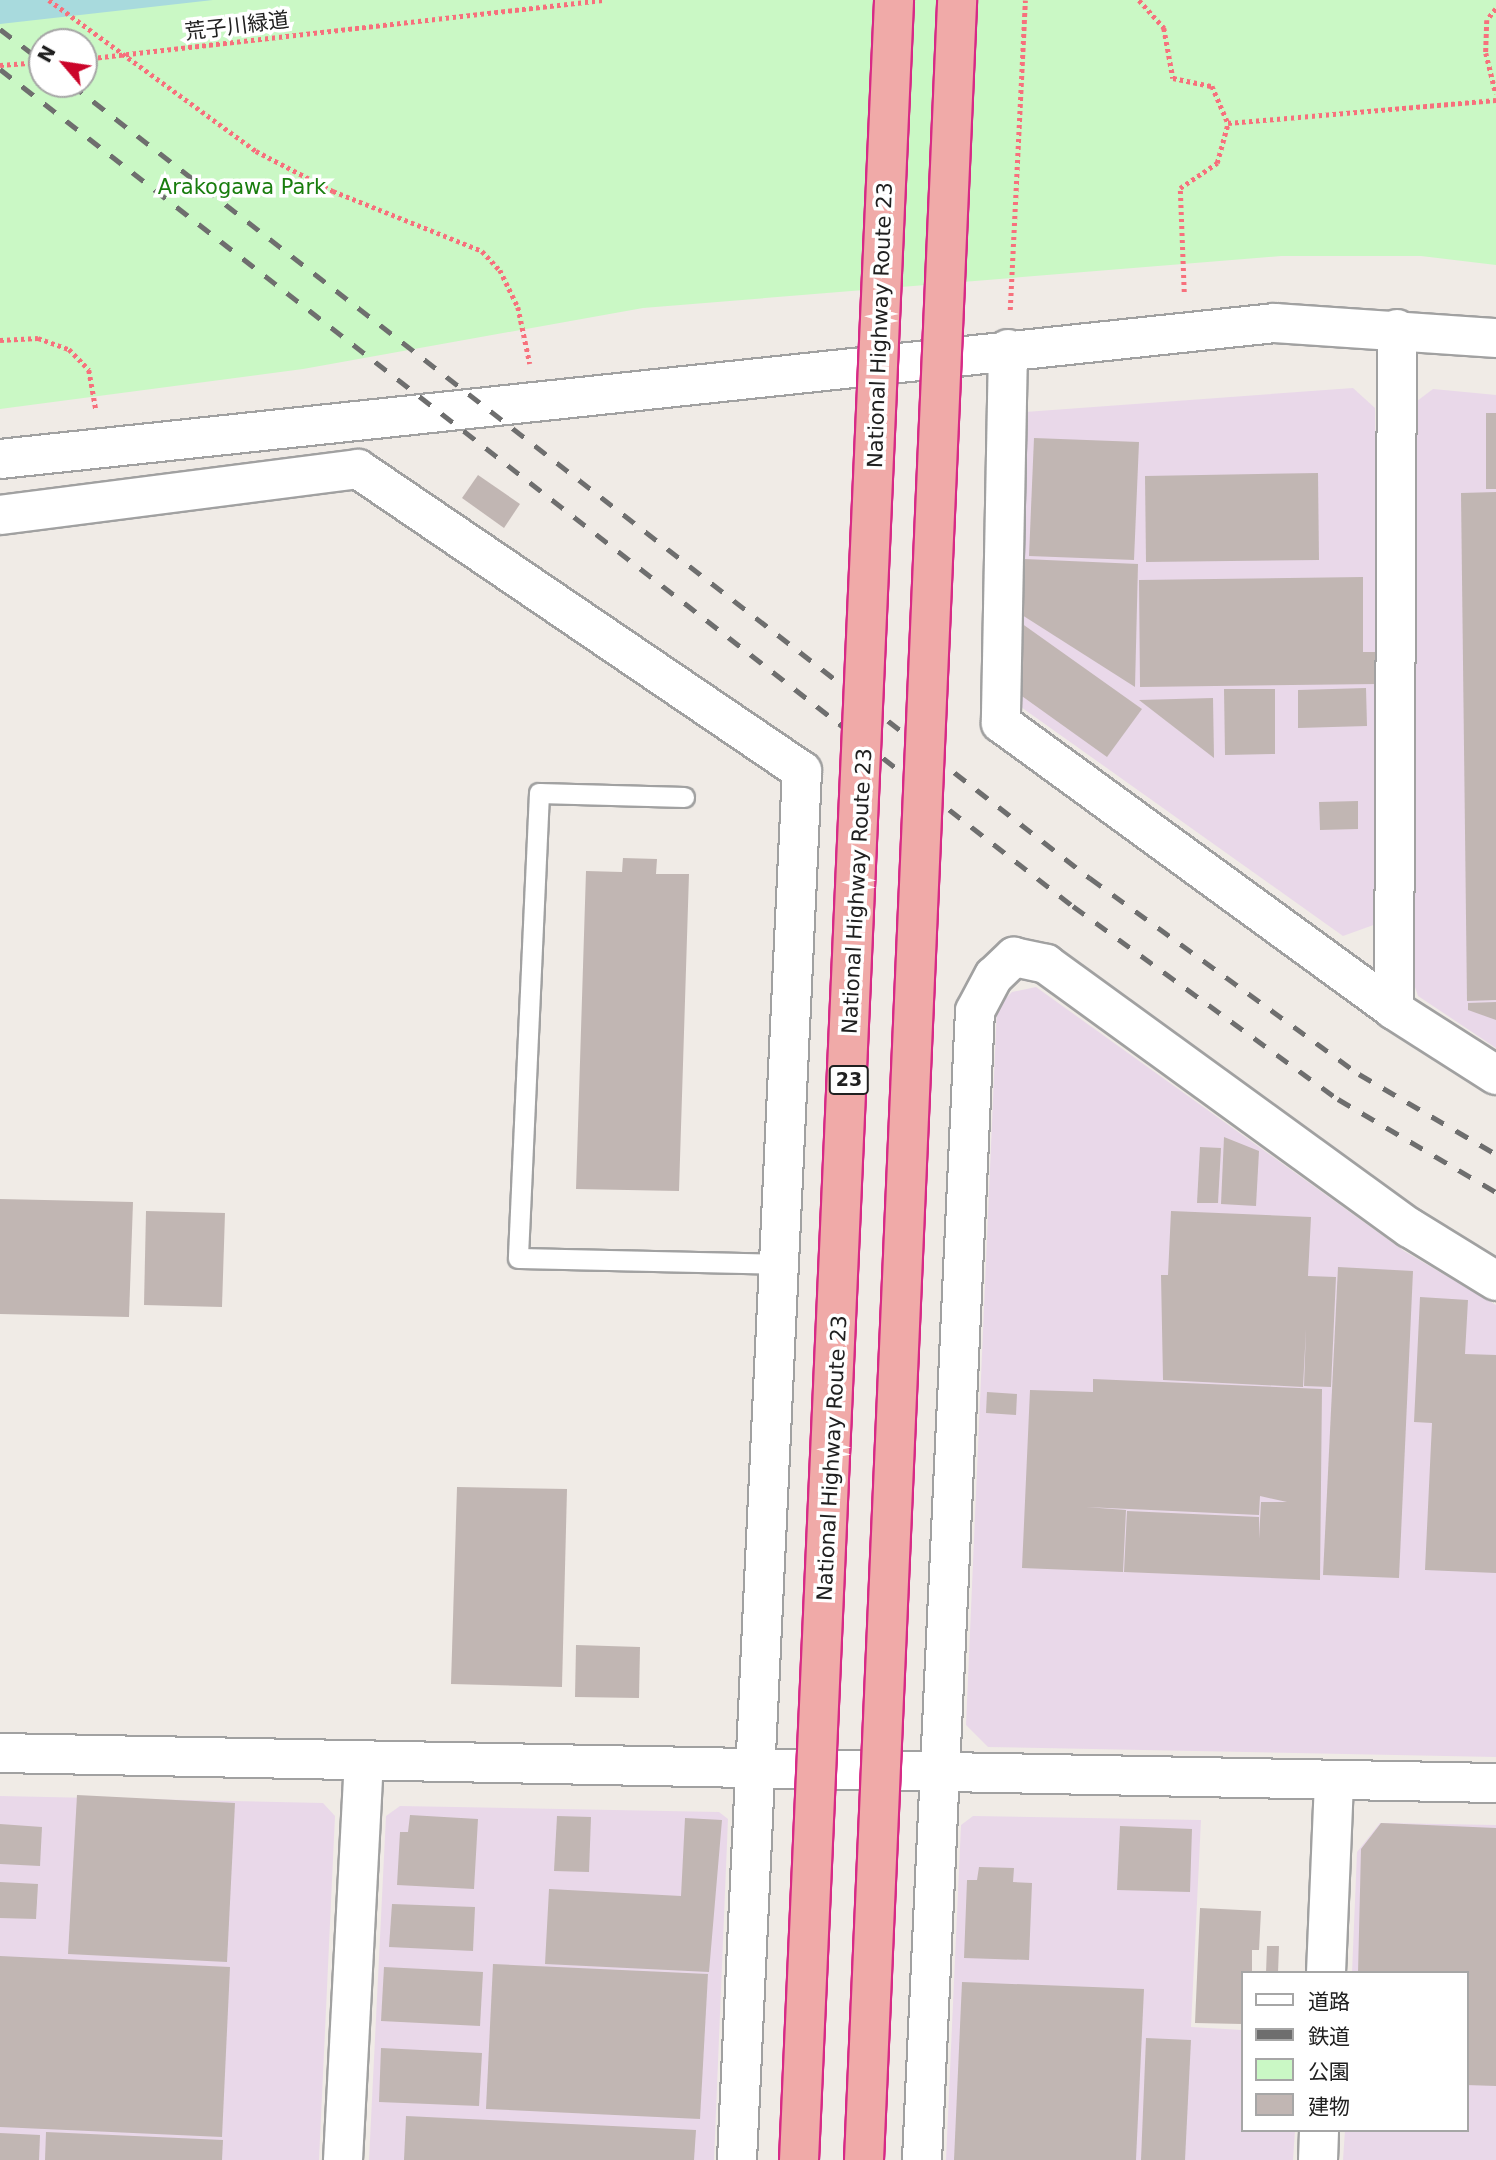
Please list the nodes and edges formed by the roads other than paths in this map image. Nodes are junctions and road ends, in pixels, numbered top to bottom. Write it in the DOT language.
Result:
graph roads {
  1 [pos="894,0"];
  2 [pos="957,0"];
  3 [pos="1397,329"];
  4 [pos="1496,338"];
  5 [pos="1008,349"];
  6 [pos="0,459"];
  7 [pos="0,515"];
  8 [pos="684,797"];
  9 [pos="1394,1010"];
  10 [pos="1496,1075"];
  11 [pos="778,1264"];
  12 [pos="1496,1281"];
  13 [pos="0,1753"];
  14 [pos="364,1761"];
  15 [pos="755,1769"];
  16 [pos="937,1773"];
  17 [pos="1334,1780"];
  18 [pos="1496,1783"];
  19 [pos="1326,1971"];
  20 [pos="1319,2132"];
  21 [pos="343,2160"];
  22 [pos="737,2160"];
  23 [pos="799,2160"];
  24 [pos="864,2160"];
  25 [pos="922,2160"];
  26 [pos="1318,2160"];
  1 -- 23 [label="highway, National Highway Route 23 / 23, bridge"];
  2 -- 24 [label="highway, bridge"];
  3 -- 4 [label="street"];
  3 -- 5 [label="street"];
  3 -- 9 [label="street"];
  5 -- 6 [label="street"];
  5 -- 9 [label="street"];
  7 -- 11 [label="street"];
  8 -- 11 [label="lane"];
  9 -- 10 [label="street"];
  11 -- 15 [label="street"];
  12 -- 16 [label="street"];
  13 -- 14 [label="street"];
  14 -- 15 [label="street"];
  14 -- 21 [label="street"];
  15 -- 16 [label="street"];
  15 -- 22 [label="street"];
  16 -- 17 [label="street"];
  16 -- 25 [label="street"];
  17 -- 18 [label="street"];
  17 -- 19 [label="street"];
  20 -- 26 [label="street"];
}
